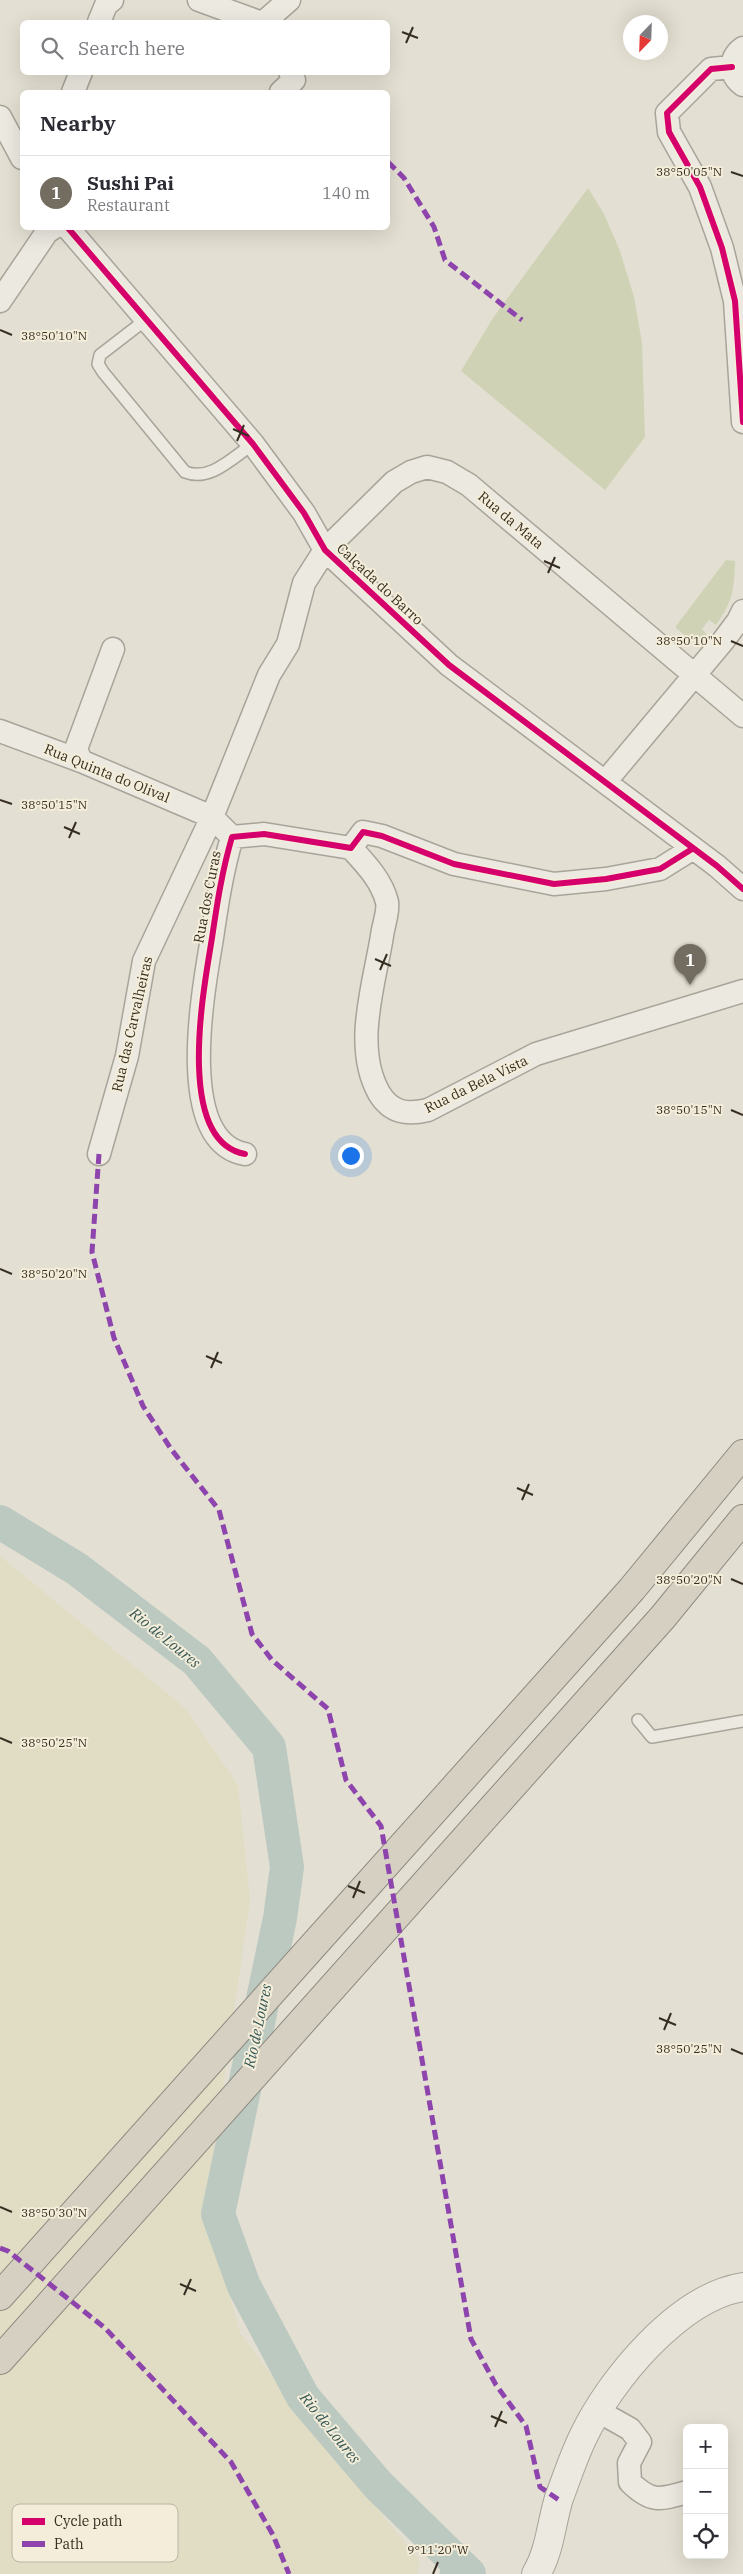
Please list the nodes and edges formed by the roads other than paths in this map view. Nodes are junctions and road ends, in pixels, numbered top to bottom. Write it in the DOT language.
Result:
graph roads {
  1 [pos="112,0"];
  2 [pos="199,0"];
  3 [pos="289,0"];
  4 [pos="100,20"];
  5 [pos="254,20"];
  6 [pos="266,20"];
  7 [pos="739,67"];
  8 [pos="80,75"];
  9 [pos="74,90"];
  10 [pos="0,117"];
  11 [pos="20,154"];
  12 [pos="50,230"];
  13 [pos="70,230"];
  14 [pos="0,301"];
  15 [pos="148,318"];
  16 [pos="743,422"];
  17 [pos="253,444"];
  18 [pos="325,550"];
  19 [pos="743,611"];
  20 [pos="113,649"];
  21 [pos="695,673"];
  22 [pos="741,712"];
  23 [pos="0,731"];
  24 [pos="81,761"];
  25 [pos="606,782"];
  26 [pos="212,817"];
  27 [pos="232,837"];
  28 [pos="351,848"];
  29 [pos="692,848"];
  30 [pos="743,889"];
  31 [pos="743,991"];
  32 [pos="99,1154"];
  33 [pos="245,1154"];
  34 [pos="743,1454"];
  35 [pos="743,1519"];
  36 [pos="638,1720"];
  37 [pos="743,1720"];
  38 [pos="743,2287"];
  39 [pos="0,2296"];
  40 [pos="0,2360"];
  41 [pos="598,2410"];
  42 [pos="683,2493"];
  43 [pos="536,2574"];
  1 -- 4 [label="street"];
  2 -- 5 [label="street"];
  3 -- 6 [label="street"];
  7 -- 16 [label="street"];
  8 -- 9 [label="street"];
  10 -- 11 [label="street"];
  12 -- 14 [label="street"];
  13 -- 15 [label="street, Calçada do Barro"];
  15 -- 17 [label="street, Calçada do Barro"];
  15 -- 17 [label="lane"];
  17 -- 18 [label="street, Calçada do Barro"];
  18 -- 21 [label="street, Rua da Mata"];
  18 -- 25 [label="street, Calçada do Barro"];
  18 -- 26 [label="street, Rua das Carvalheiras"];
  19 -- 21 [label="street"];
  20 -- 24 [label="street"];
  21 -- 22 [label="street, Rua da Mata"];
  21 -- 25 [label="street"];
  23 -- 24 [label="street, Rua Quinta do Olival"];
  24 -- 26 [label="street, Rua Quinta do Olival"];
  25 -- 29 [label="street, Calçada do Barro"];
  26 -- 27 [label="street"];
  26 -- 32 [label="street, Rua das Carvalheiras"];
  27 -- 28 [label="street, Rua dos Curas"];
  27 -- 33 [label="street, Rua dos Curas"];
  28 -- 29 [label="street"];
  28 -- 31 [label="street, Rua da Bela Vista"];
  29 -- 30 [label="street, Calçada do Barro"];
  34 -- 39 [label="highway"];
  35 -- 40 [label="highway"];
  36 -- 37 [label="lane"];
  38 -- 41 [label="street"];
  41 -- 42 [label="street"];
  41 -- 43 [label="street"];
}
